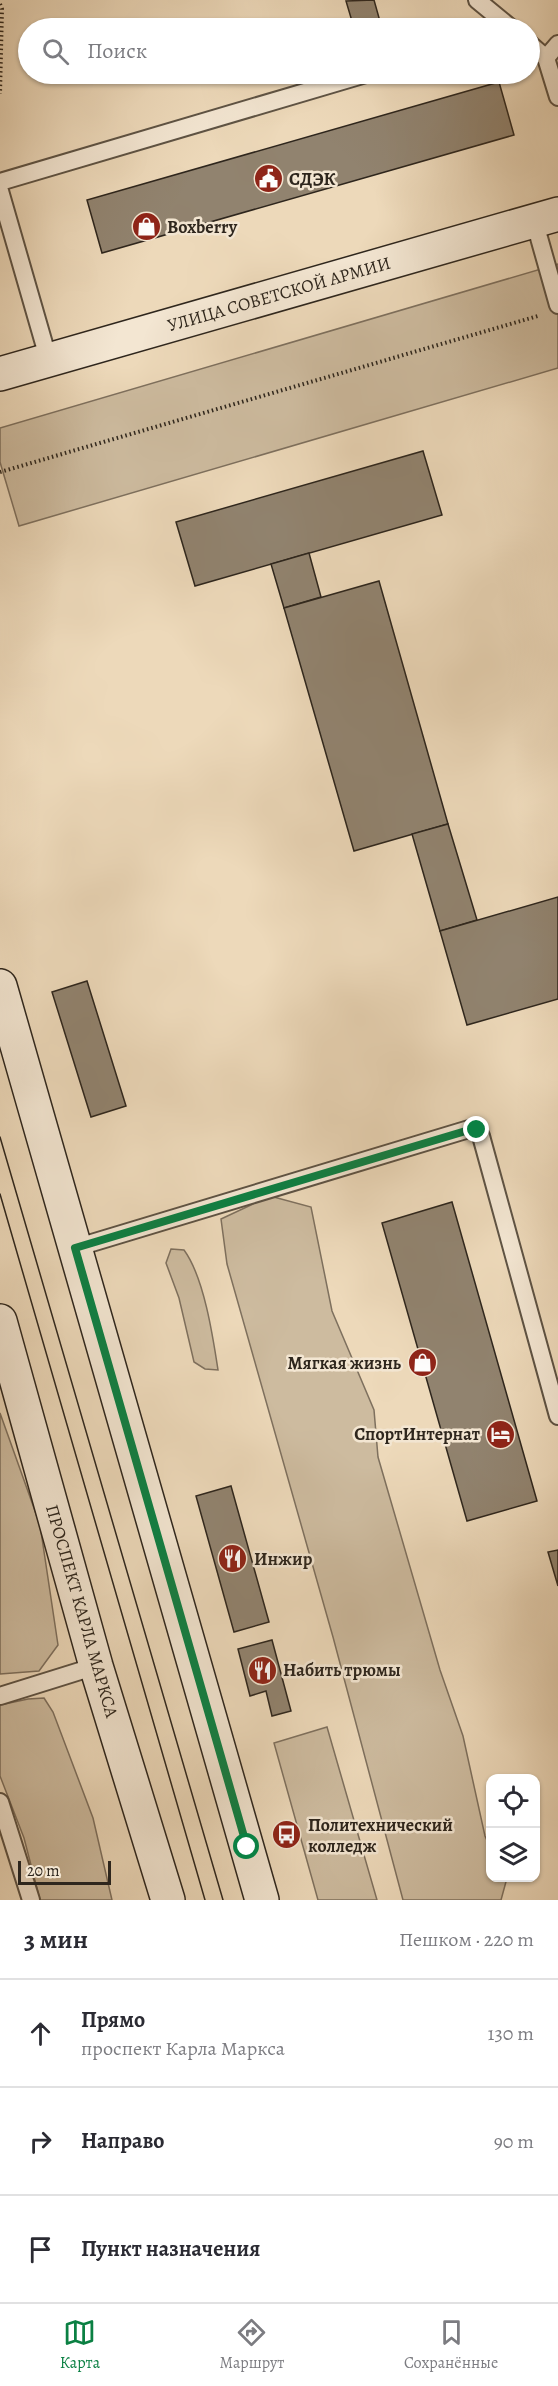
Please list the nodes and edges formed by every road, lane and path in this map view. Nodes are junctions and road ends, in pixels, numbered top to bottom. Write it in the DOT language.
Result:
graph roads {
  1 [pos="477,0"];
  2 [pos="0,4"];
  3 [pos="499,18"];
  4 [pos="558,44"];
  5 [pos="540,53"];
  6 [pos="546,58"];
  7 [pos="332,84"];
  8 [pos="0,94"];
  9 [pos="558,97"];
  10 [pos="0,182"];
  11 [pos="0,191"];
  12 [pos="546,217"];
  13 [pos="552,309"];
  14 [pos="49,361"];
  15 [pos="0,374"];
  16 [pos="0,472"];
  17 [pos="0,986"];
  18 [pos="75,1248"];
  19 [pos="0,1321"];
  20 [pos="558,1416"];
  21 [pos="96,1666"];
  22 [pos="0,1696"];
  23 [pos="0,1802"];
  24 [pos="31,1900"];
  25 [pos="168,1900"];
  26 [pos="262,1900"];
  1 -- 3 [label="lane"];
  2 -- 8 [label="path"];
  4 -- 6 [label="lane"];
  5 -- 6 [label="lane"];
  6 -- 9 [label="lane"];
  7 -- 10 [label="lane"];
  11 -- 14 [label="lane"];
  12 -- 13 [label="lane"];
  12 -- 14 [label="main road, УЛИЦА СОВЕТСКОЙ АРМИИ"];
  13 -- 16 [label="path"];
  14 -- 15 [label="main road, УЛИЦА СОВЕТСКОЙ АРМИИ"];
  17 -- 18 [label="main road"];
  18 -- 20 [label="lane"];
  18 -- 26 [label="main road"];
  19 -- 21 [label="main road, ПРОСПЕКТ КАРЛА МАРКСА"];
  21 -- 22 [label="lane"];
  21 -- 25 [label="main road, ПРОСПЕКТ КАРЛА МАРКСА"];
  23 -- 24 [label="lane"];
}
